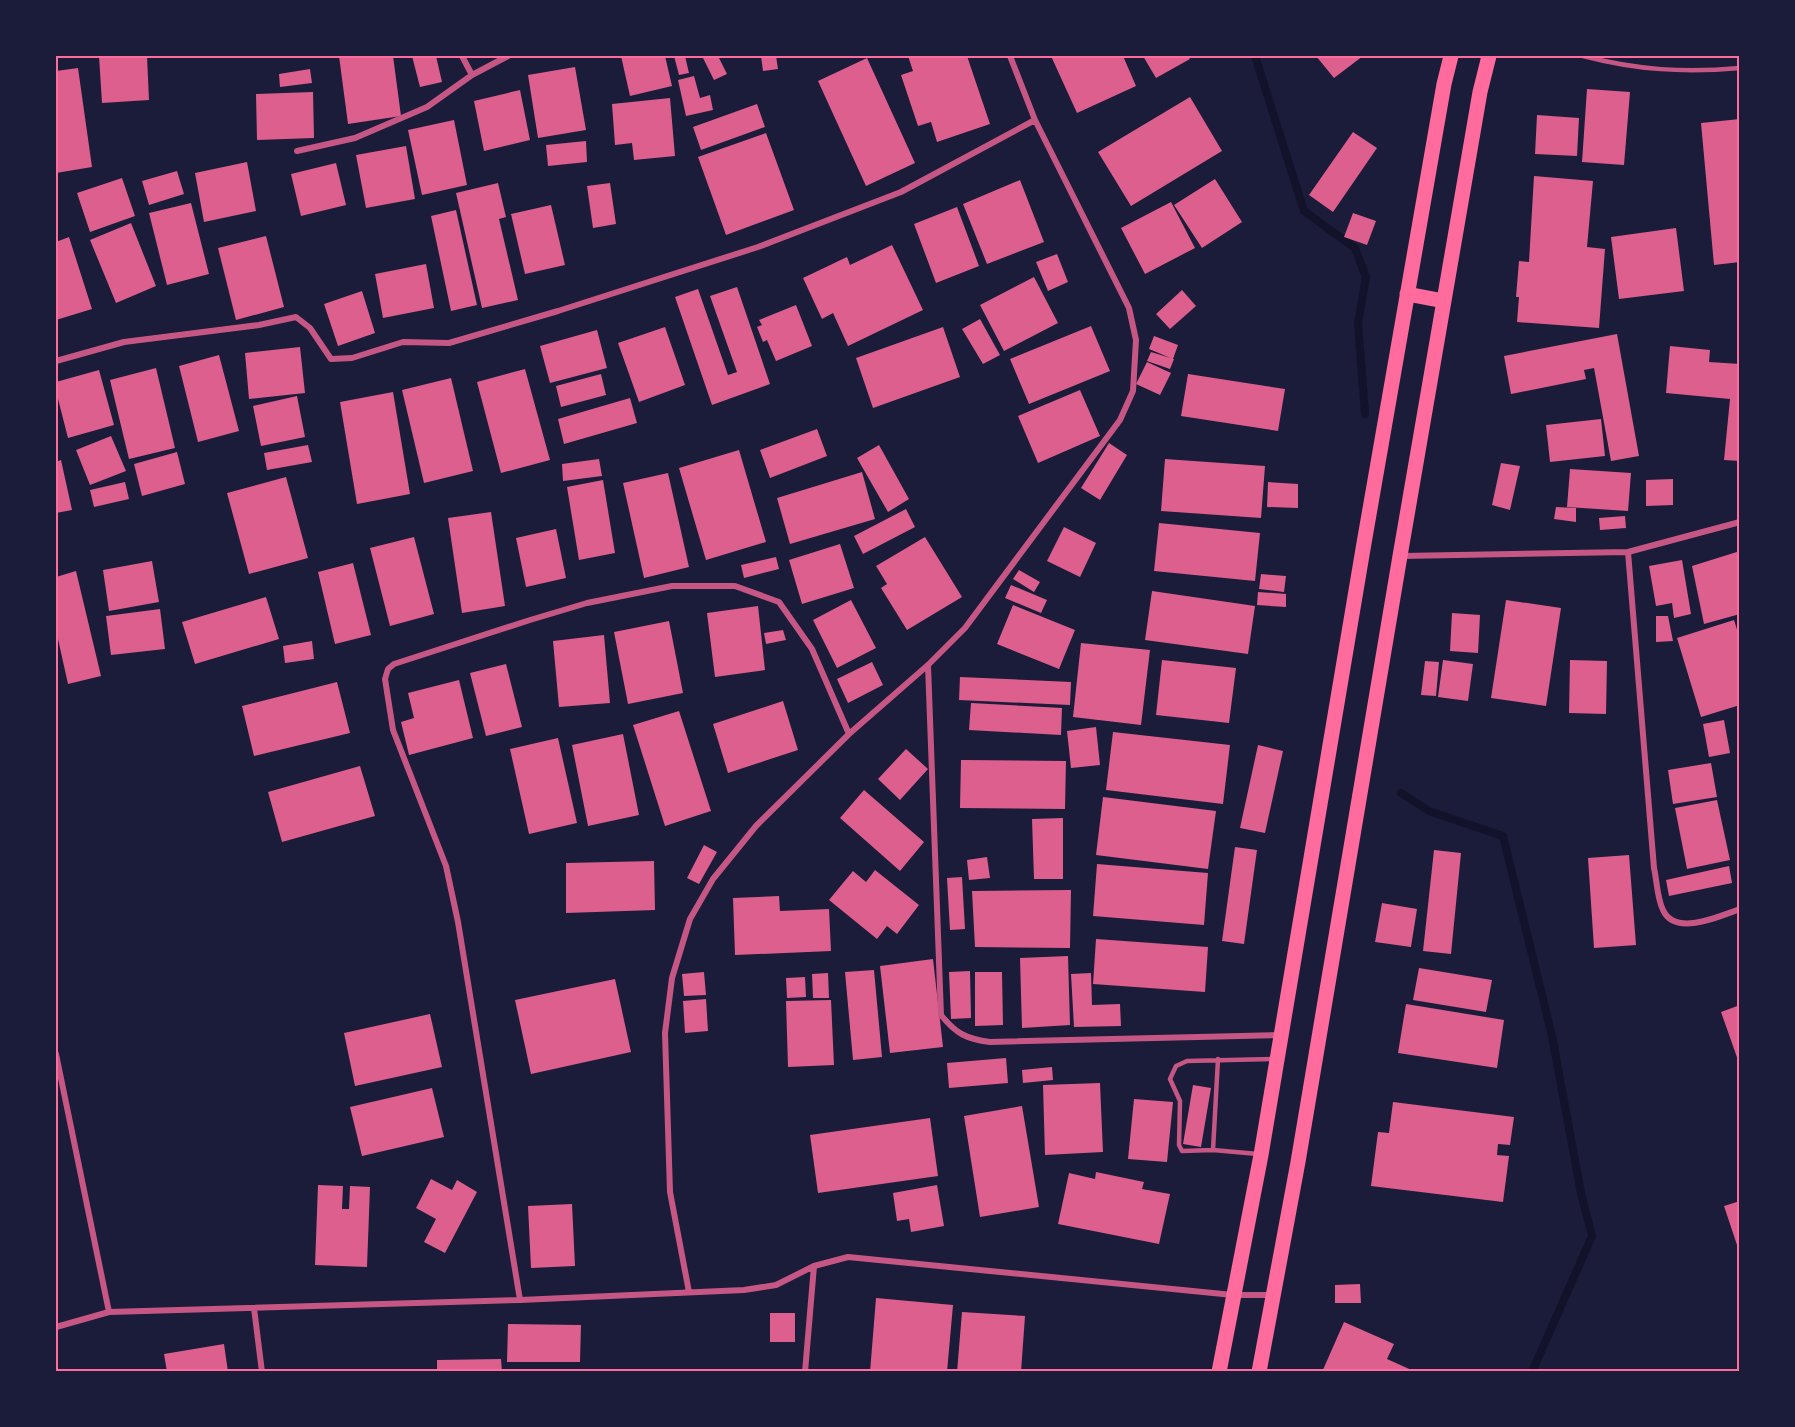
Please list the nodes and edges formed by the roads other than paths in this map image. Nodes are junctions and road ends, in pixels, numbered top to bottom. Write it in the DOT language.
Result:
graph roads {
  1 [pos="462,56"];
  2 [pos="508,56"];
  3 [pos="1010,56"];
  4 [pos="1451,56"];
  5 [pos="1489,56"];
  6 [pos="1583,56"];
  7 [pos="1740,68"];
  8 [pos="472,75"];
  9 [pos="1035,120"];
  10 [pos="297,151"];
  11 [pos="1407,294"];
  12 [pos="1444,301"];
  13 [pos="56,361"];
  14 [pos="1740,522"];
  15 [pos="1629,552"];
  16 [pos="1400,556"];
  17 [pos="928,665"];
  18 [pos="849,734"];
  19 [pos="1740,909"];
  20 [pos="1280,1035"];
  21 [pos="56,1054"];
  22 [pos="1218,1059"];
  23 [pos="1277,1059"];
  24 [pos="1213,1150"];
  25 [pos="1261,1155"];
  26 [pos="814,1266"];
  27 [pos="689,1292"];
  28 [pos="1233,1295"];
  29 [pos="1274,1295"];
  30 [pos="520,1300"];
  31 [pos="254,1308"];
  32 [pos="109,1312"];
  33 [pos="56,1326"];
  34 [pos="262,1371"];
  35 [pos="805,1371"];
  36 [pos="1219,1371"];
  37 [pos="1259,1371"];
  1 -- 8 [label="street"];
  2 -- 8 [label="street"];
  3 -- 9 [label="street"];
  4 -- 11 [label="main road"];
  5 -- 12 [label="main road"];
  6 -- 7 [label="lane"];
  8 -- 10 [label="street"];
  9 -- 13 [label="street"];
  9 -- 17 [label="street"];
  11 -- 12 [label="main road"];
  11 -- 20 [label="main road"];
  12 -- 16 [label="main road"];
  14 -- 15 [label="street"];
  15 -- 16 [label="street"];
  15 -- 19 [label="street"];
  16 -- 29 [label="main road"];
  17 -- 18 [label="street"];
  17 -- 20 [label="street"];
  18 -- 27 [label="street"];
  18 -- 30 [label="street"];
  20 -- 23 [label="main road"];
  21 -- 32 [label="street"];
  22 -- 23 [label="lane"];
  22 -- 24 [label="lane"];
  22 -- 24 [label="lane"];
  23 -- 25 [label="main road"];
  24 -- 25 [label="lane"];
  25 -- 28 [label="main road"];
  26 -- 27 [label="street"];
  26 -- 28 [label="street"];
  26 -- 35 [label="street"];
  27 -- 30 [label="street"];
  28 -- 29 [label="street"];
  28 -- 36 [label="main road"];
  29 -- 37 [label="main road"];
  30 -- 31 [label="street"];
  31 -- 32 [label="street"];
  31 -- 34 [label="street"];
  32 -- 33 [label="street"];
}
